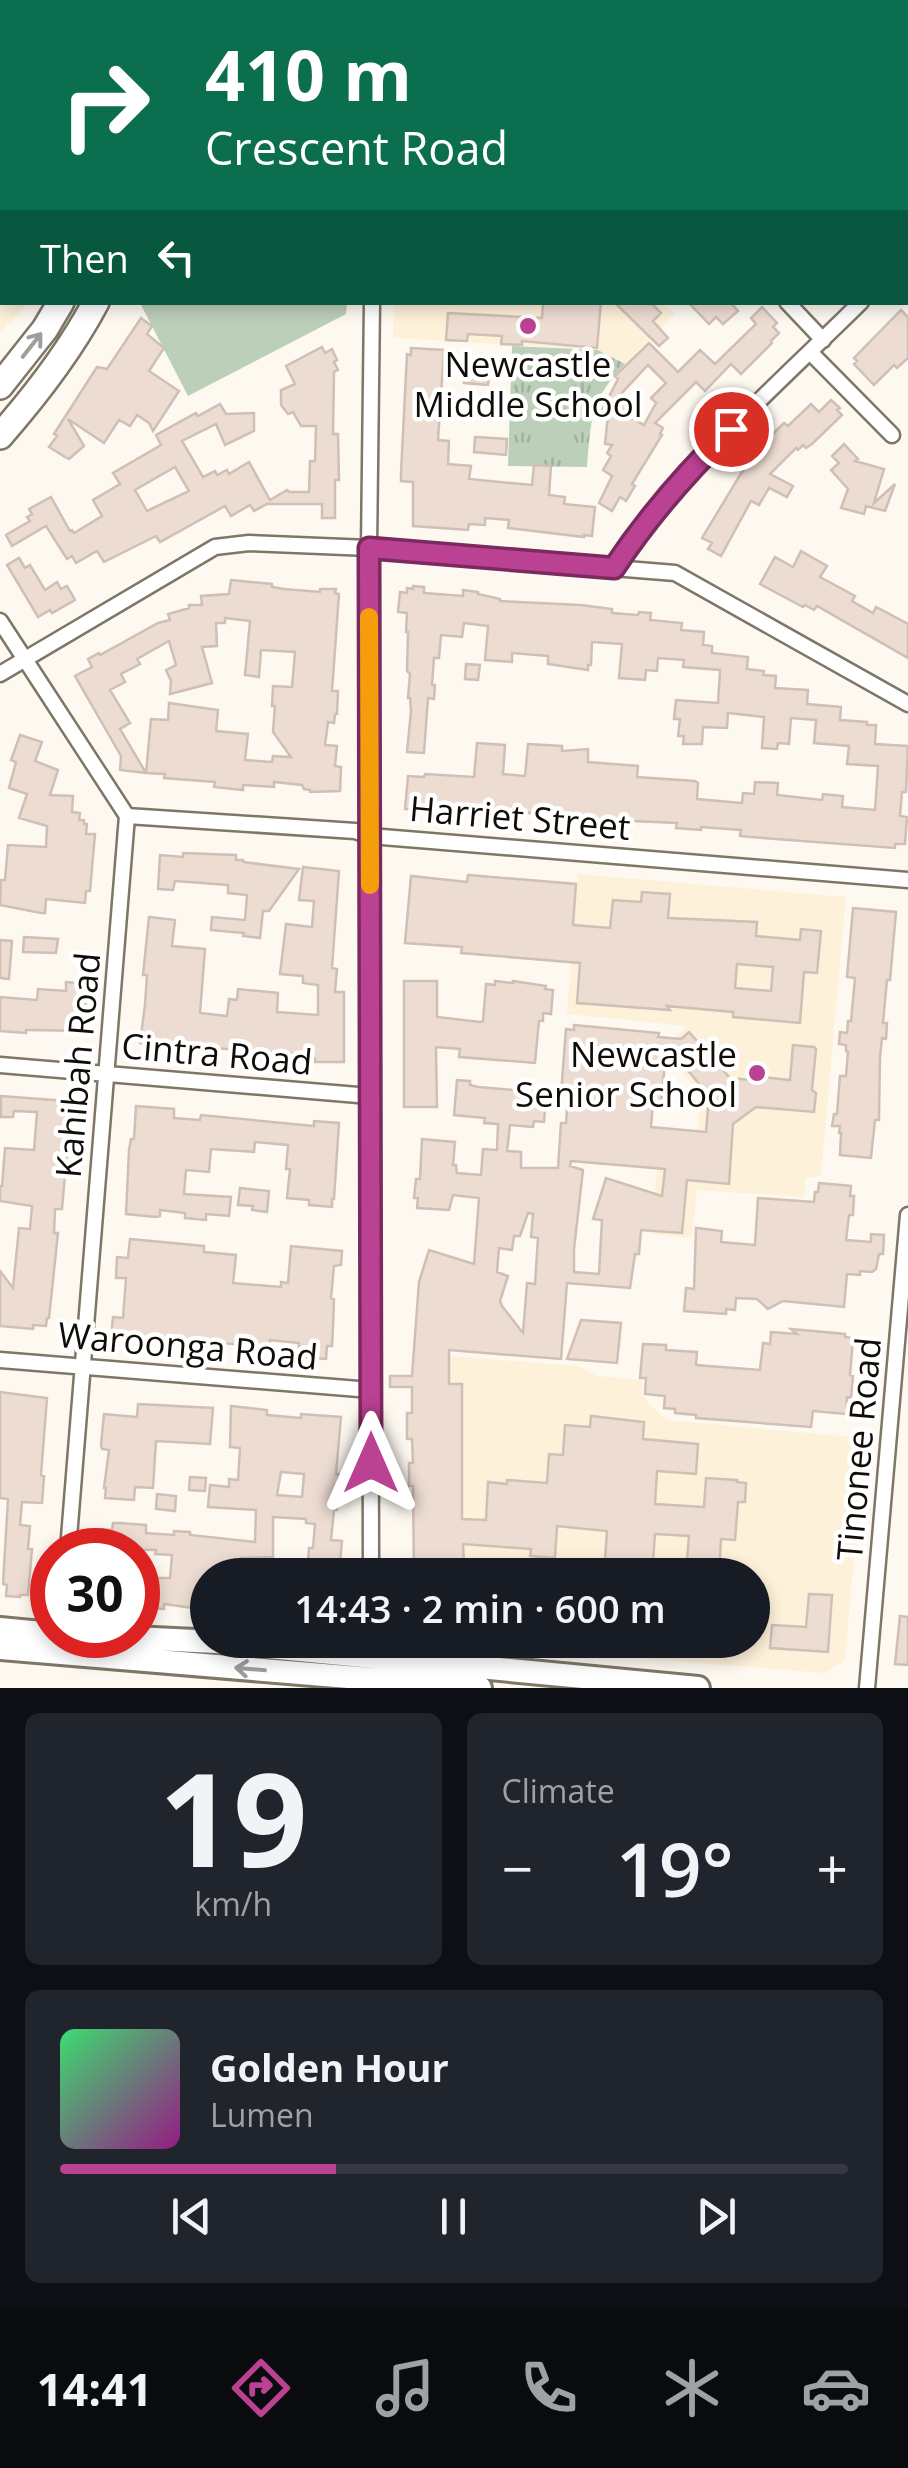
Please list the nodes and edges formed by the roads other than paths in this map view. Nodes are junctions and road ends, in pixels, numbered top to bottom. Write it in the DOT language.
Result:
graph roads {
  1 [pos="60,305"];
  2 [pos="94,305"];
  3 [pos="372,305"];
  4 [pos="790,305"];
  5 [pos="859,305"];
  6 [pos="823,340"];
  7 [pos="810,352"];
  8 [pos="0,386"];
  9 [pos="892,435"];
  10 [pos="0,436"];
  11 [pos="369,548"];
  12 [pos="614,568"];
  13 [pos="0,621"];
  14 [pos="24,660"];
  15 [pos="0,674"];
  16 [pos="908,704"];
  17 [pos="128,816"];
  18 [pos="370,836"];
  19 [pos="908,880"];
  20 [pos="0,1065"];
  21 [pos="106,1073"];
  22 [pos="370,1096"];
  23 [pos="908,1215"];
  24 [pos="0,1360"];
  25 [pos="82,1367"];
  26 [pos="371,1390"];
  27 [pos="70,1528"];
  28 [pos="371,1558"];
  29 [pos="0,1629"];
  30 [pos="30,1632"];
  31 [pos="160,1639"];
  32 [pos="0,1648"];
  33 [pos="370,1666"];
  34 [pos="480,1688"];
  35 [pos="698,1688"];
  36 [pos="867,1688"];
  8 -- 1 [label="highway, one-way"];
  2 -- 10 [label="highway"];
  3 -- 11 [label="street"];
  4 -- 6 [label="street"];
  5 -- 6 [label="street"];
  6 -- 7 [label="street"];
  7 -- 9 [label="street"];
  7 -- 12 [label="street"];
  11 -- 12 [label="street"];
  11 -- 14 [label="street"];
  11 -- 18 [label="street"];
  12 -- 16 [label="street"];
  13 -- 14 [label="street"];
  14 -- 15 [label="street"];
  14 -- 17 [label="street"];
  17 -- 18 [label="street, Harriet Street"];
  17 -- 21 [label="street, Kahibah Road"];
  18 -- 19 [label="street, Harriet Street"];
  18 -- 22 [label="street"];
  20 -- 21 [label="street, Cintra Road"];
  21 -- 22 [label="street, Cintra Road"];
  21 -- 25 [label="street, Kahibah Road"];
  22 -- 26 [label="street"];
  23 -- 36 [label="street, Tinonee Road"];
  24 -- 25 [label="street, Waroonga Road"];
  25 -- 26 [label="street, Waroonga Road"];
  25 -- 27 [label="street, Kahibah Road"];
  26 -- 28 [label="street"];
  29 -- 30 [label="main road"];
  31 -- 33 [label="main road"];
  33 -- 32 [label="main road, one-way"];
  33 -- 34 [label="main road"];
  33 -- 35 [label="main road"];
}
